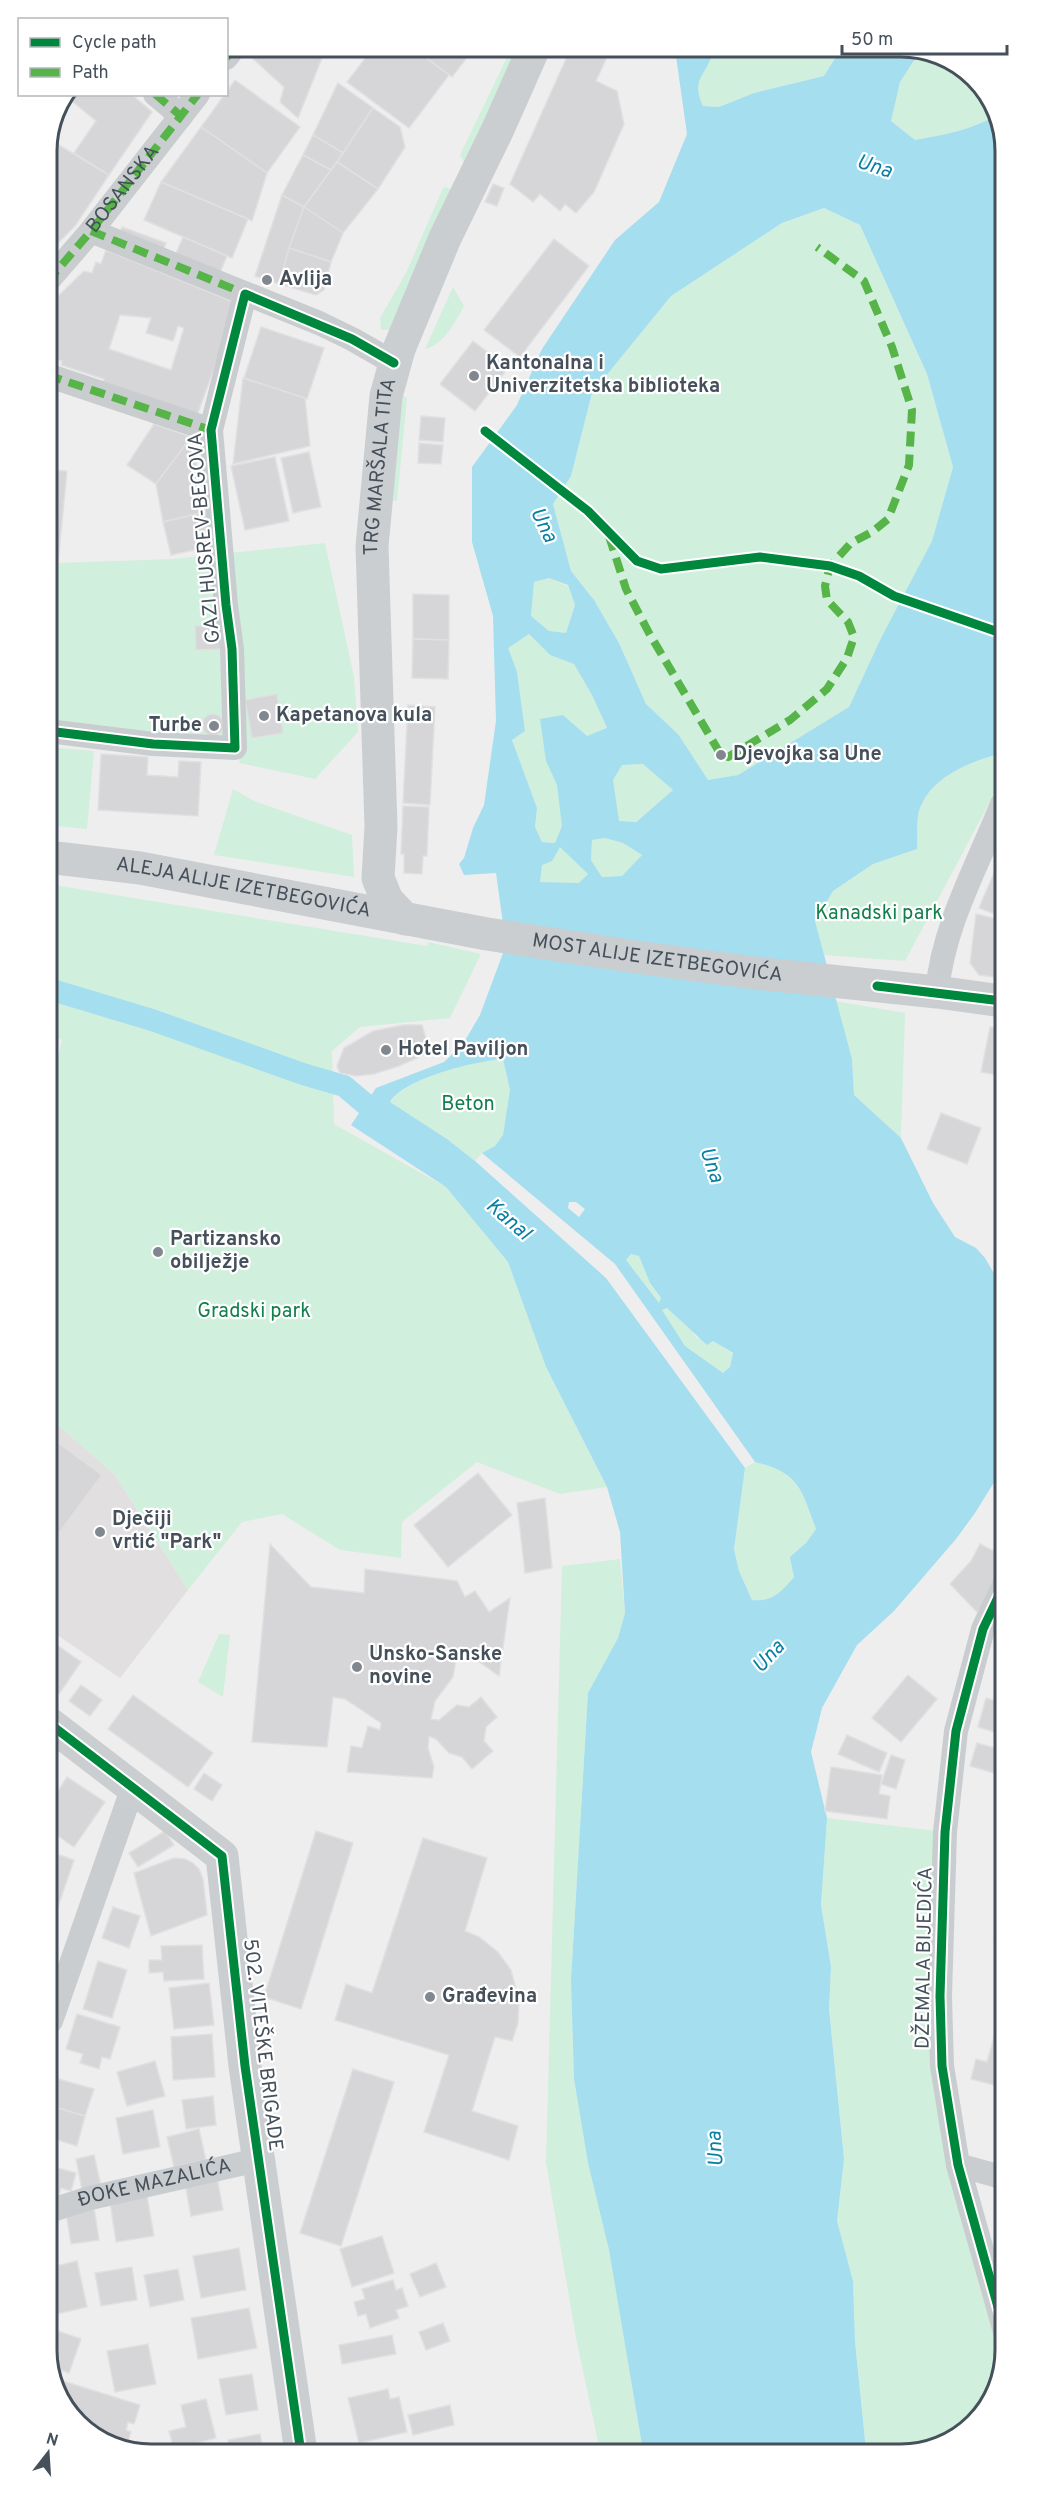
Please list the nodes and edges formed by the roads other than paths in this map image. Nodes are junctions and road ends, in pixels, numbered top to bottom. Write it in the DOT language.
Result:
graph roads {
  1 [pos="530,57"];
  2 [pos="197,96"];
  3 [pos="159,98"];
  4 [pos="182,116"];
  5 [pos="91,231"];
  6 [pos="57,270"];
  7 [pos="245,294"];
  8 [pos="394,363"];
  9 [pos="57,378"];
  10 [pos="212,430"];
  11 [pos="57,732"];
  12 [pos="995,821"];
  13 [pos="57,858"];
  14 [pos="378,878"];
  15 [pos="350,908"];
  16 [pos="405,919"];
  17 [pos="437,925"];
  18 [pos="937,992"];
  19 [pos="995,1000"];
  20 [pos="995,1604"];
  21 [pos="57,1729"];
  22 [pos="133,1787"];
  23 [pos="57,2004"];
  24 [pos="258,2160"];
  25 [pos="958,2165"];
  26 [pos="995,2175"];
  27 [pos="57,2208"];
  28 [pos="995,2296"];
  29 [pos="300,2444"];
  1 -- 8 [label="main road, TRG MARŠALA TITA"];
  2 -- 4 [label="street, BOSANSKA"];
  3 -- 4 [label="street"];
  4 -- 5 [label="street, BOSANSKA"];
  5 -- 6 [label="street, BOSANSKA"];
  5 -- 7 [label="street"];
  7 -- 8 [label="street"];
  7 -- 10 [label="street, GAZI HUSREV-BEGOVA"];
  8 -- 14 [label="main road, TRG MARŠALA TITA"];
  9 -- 10 [label="street"];
  10 -- 11 [label="street, GAZI HUSREV-BEGOVA"];
  12 -- 18 [label="street"];
  13 -- 15 [label="main road, ALEJA ALIJE IZETBEGOVIĆA"];
  14 -- 15 [label="main road"];
  14 -- 16 [label="main road, TRG MARŠALA TITA"];
  15 -- 16 [label="main road, ALEJA ALIJE IZETBEGOVIĆA"];
  16 -- 17 [label="main road, ALEJA ALIJE IZETBEGOVIĆA"];
  17 -- 18 [label="main road, MOST ALIJE IZETBEGOVIĆA"];
  18 -- 19 [label="main road, MOST ALIJE IZETBEGOVIĆA"];
  20 -- 25 [label="street, DŽEMALA BIJEDIĆA"];
  21 -- 22 [label="main road, 502. VITEŠKE BRIGADE"];
  22 -- 23 [label="street"];
  22 -- 24 [label="main road, 502. VITEŠKE BRIGADE"];
  24 -- 27 [label="street, ĐOKE MAZALIĆA"];
  24 -- 29 [label="main road, 502. VITEŠKE BRIGADE"];
  25 -- 26 [label="street"];
  25 -- 28 [label="street, DŽEMALA BIJEDIĆA"];
}
